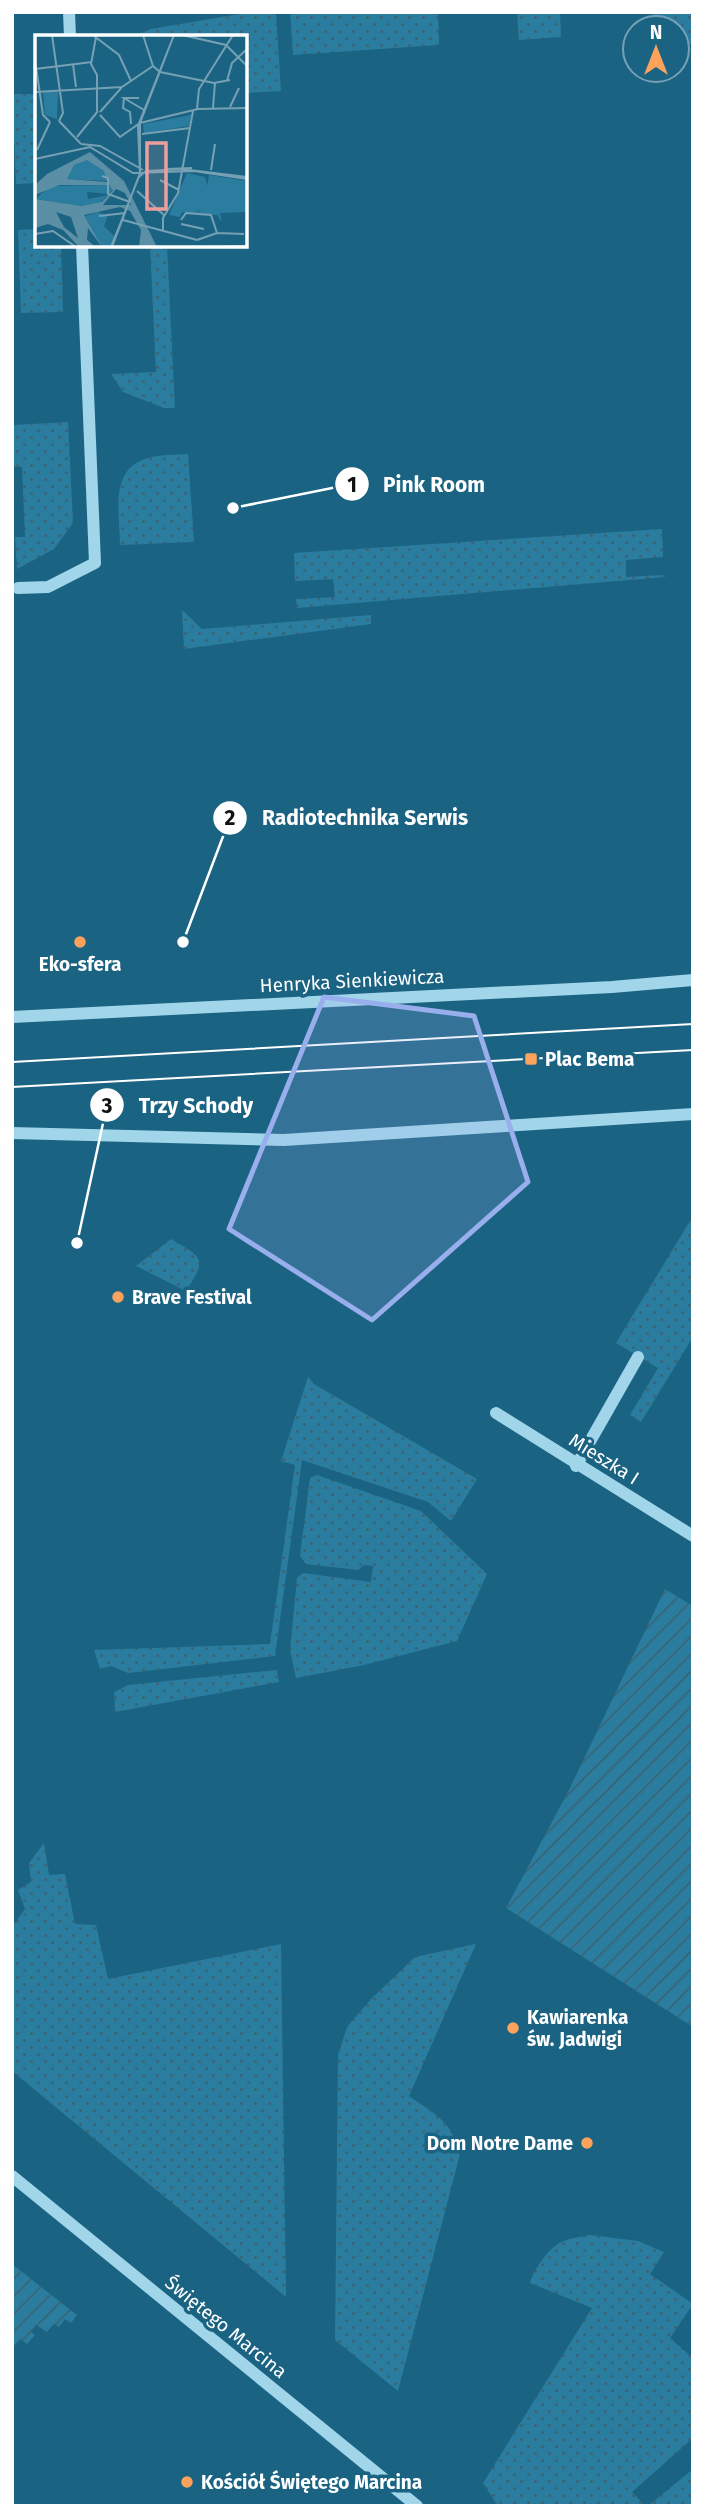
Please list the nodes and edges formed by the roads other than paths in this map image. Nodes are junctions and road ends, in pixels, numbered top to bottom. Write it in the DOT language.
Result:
graph roads {
  1 [pos="69,12"];
  2 [pos="71,35"];
  3 [pos="82,247"];
  4 [pos="18,588"];
  5 [pos="693,980"];
  6 [pos="12,1017"];
  7 [pos="693,1114"];
  8 [pos="12,1133"];
  9 [pos="638,1357"];
  10 [pos="496,1413"];
  11 [pos="576,1465"];
  12 [pos="693,1536"];
  13 [pos="12,2176"];
  14 [pos="417,2506"];
  1 -- 2 [label="street"];
  3 -- 4 [label="street"];
  5 -- 6 [label="street, Henryka Sienkiewicza"];
  7 -- 8 [label="street"];
  9 -- 11 [label="street"];
  10 -- 11 [label="street, Mieszka I"];
  11 -- 12 [label="street, Mieszka I"];
  13 -- 14 [label="street, Świętego Marcina"];
}
